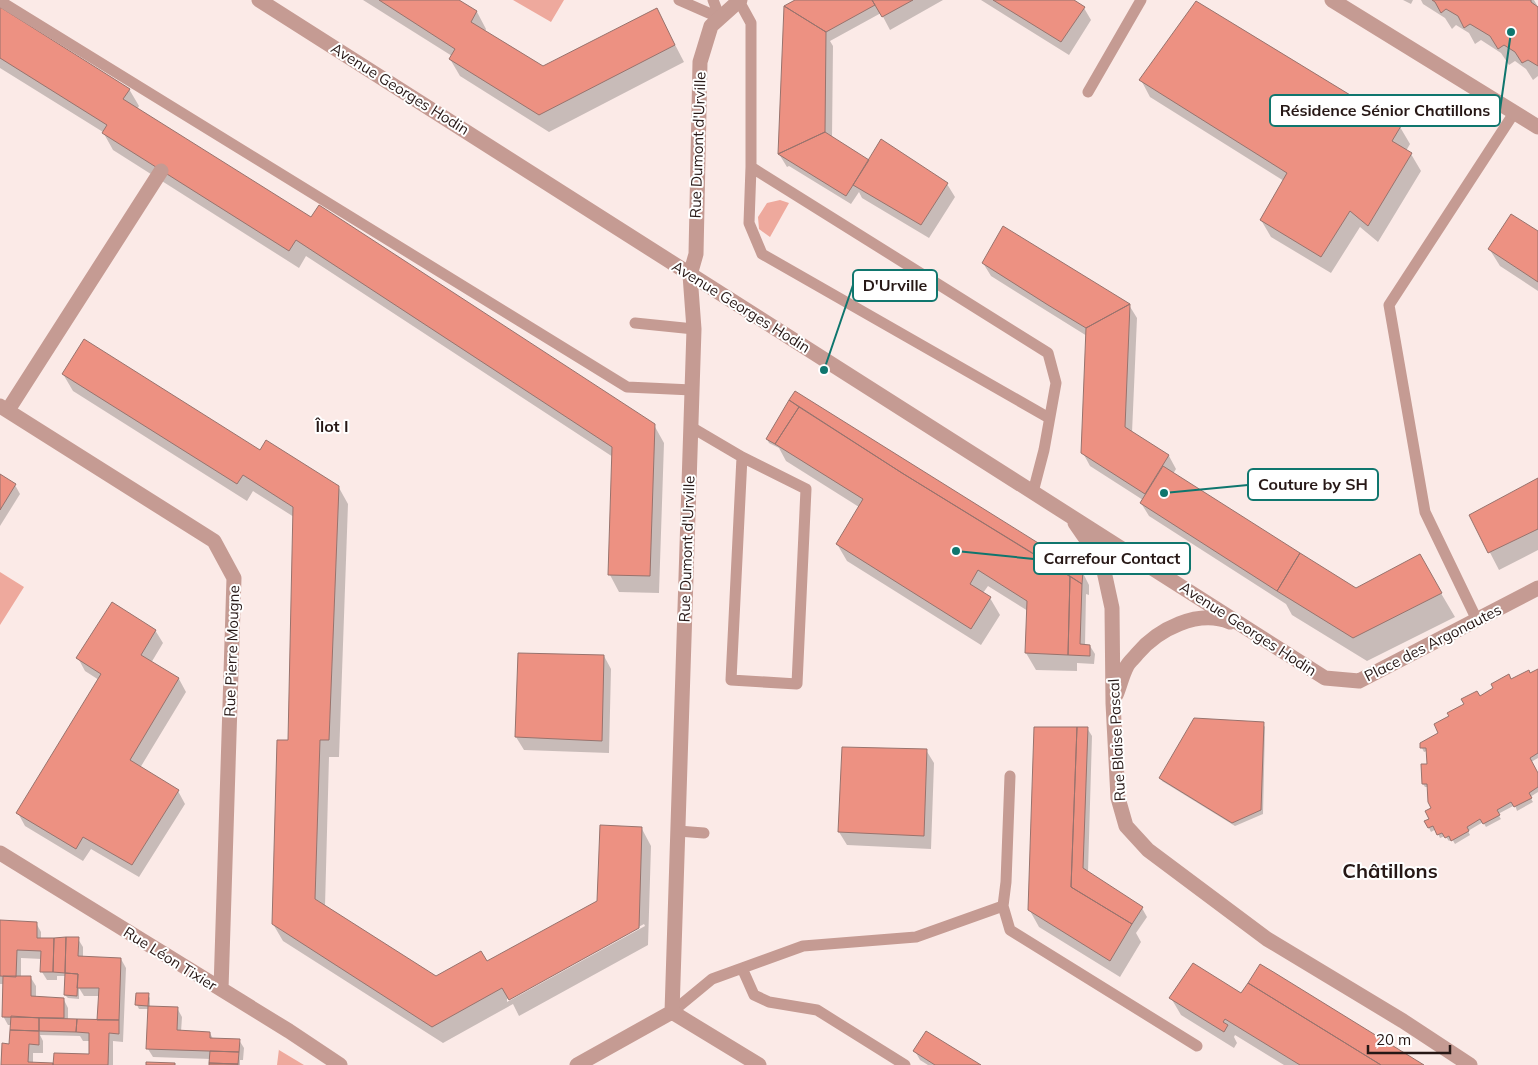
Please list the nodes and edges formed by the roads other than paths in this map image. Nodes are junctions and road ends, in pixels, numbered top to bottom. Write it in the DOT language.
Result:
graph roads {
  1 [pos="259,0"];
  2 [pos="679,0"];
  3 [pos="713,0"];
  4 [pos="740,0"];
  5 [pos="1141,0"];
  6 [pos="1332,0"];
  7 [pos="0,1"];
  8 [pos="720,18"];
  9 [pos="1088,92"];
  10 [pos="1514,113"];
  11 [pos="1538,127"];
  12 [pos="751,167"];
  13 [pos="161,171"];
  14 [pos="690,275"];
  15 [pos="635,322"];
  16 [pos="694,329"];
  17 [pos="692,390"];
  18 [pos="4,408"];
  19 [pos="1050,418"];
  20 [pos="691,427"];
  21 [pos="742,457"];
  22 [pos="1033,492"];
  23 [pos="1071,517"];
  24 [pos="1538,588"];
  25 [pos="1477,620"];
  26 [pos="1246,628"];
  27 [pos="1325,678"];
  28 [pos="1113,703"];
  29 [pos="1010,776"];
  30 [pos="678,831"];
  31 [pos="704,833"];
  32 [pos="0,853"];
  33 [pos="1003,906"];
  34 [pos="742,968"];
  35 [pos="221,990"];
  36 [pos="672,1012"];
  37 [pos="1197,1046"];
  38 [pos="340,1065"];
  39 [pos="577,1065"];
  40 [pos="759,1065"];
  41 [pos="905,1065"];
  42 [pos="1470,1065"];
  1 -- 14 [label="street, Avenue Georges Hodin"];
  2 -- 8 [label="lane"];
  3 -- 8 [label="lane"];
  4 -- 8 [label="street, Rue Dumont d'Urville"];
  4 -- 12 [label="lane"];
  5 -- 9 [label="lane"];
  6 -- 10 [label="street"];
  7 -- 17 [label="lane"];
  8 -- 14 [label="street, Rue Dumont d'Urville"];
  10 -- 11 [label="street"];
  10 -- 25 [label="lane"];
  12 -- 19 [label="lane"];
  12 -- 19 [label="lane"];
  13 -- 18 [label="street"];
  14 -- 16 [label="street, Rue Dumont d'Urville"];
  14 -- 22 [label="street, Avenue Georges Hodin"];
  15 -- 16 [label="lane"];
  16 -- 17 [label="street, Rue Dumont d'Urville"];
  17 -- 20 [label="street, Rue Dumont d'Urville"];
  18 -- 35 [label="street, Rue Pierre Mougne"];
  19 -- 22 [label="lane"];
  20 -- 21 [label="lane"];
  20 -- 30 [label="street, Rue Dumont d'Urville"];
  21 -- 21 [label="lane"];
  22 -- 23 [label="street, Avenue Georges Hodin"];
  23 -- 26 [label="street, Avenue Georges Hodin"];
  23 -- 28 [label="street, Rue Blaise Pascal"];
  24 -- 25 [label="street, Place des Argonautes"];
  25 -- 27 [label="street, Place des Argonautes"];
  26 -- 27 [label="street, Avenue Georges Hodin"];
  26 -- 28 [label="street"];
  28 -- 42 [label="street, Rue Blaise Pascal"];
  29 -- 33 [label="lane"];
  30 -- 31 [label="lane"];
  30 -- 36 [label="street, Rue Dumont d'Urville"];
  32 -- 35 [label="street, Rue Léon Tixier"];
  33 -- 34 [label="lane"];
  33 -- 37 [label="lane"];
  34 -- 36 [label="lane"];
  34 -- 41 [label="lane"];
  35 -- 38 [label="street, Rue Léon Tixier"];
  36 -- 39 [label="street"];
  36 -- 40 [label="street"];
}
